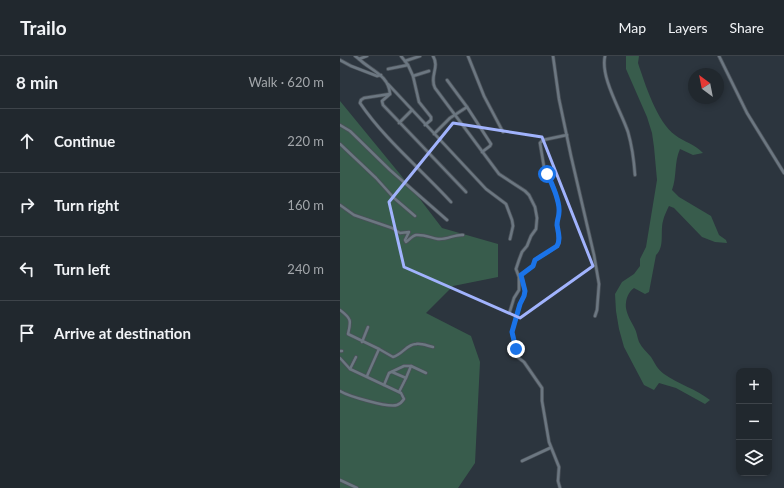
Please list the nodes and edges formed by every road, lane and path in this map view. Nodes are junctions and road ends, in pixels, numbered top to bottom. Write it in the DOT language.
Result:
graph roads {
  1 [pos="356,56"];
  2 [pos="367,56"];
  3 [pos="401,56"];
  4 [pos="420,56"];
  5 [pos="433,56"];
  6 [pos="468,56"];
  7 [pos="553,56"];
  8 [pos="605,56"];
  9 [pos="719,56"];
  10 [pos="359,59"];
  11 [pos="340,60"];
  12 [pos="405,61"];
  13 [pos="408,64"];
  14 [pos="388,70"];
  15 [pos="429,71"];
  16 [pos="381,75"];
  17 [pos="413,76"];
  18 [pos="447,80"];
  19 [pos="388,84"];
  20 [pos="390,94"];
  21 [pos="467,107"];
  22 [pos="412,110"];
  23 [pos="456,114"];
  24 [pos="399,123"];
  25 [pos="340,125"];
  26 [pos="425,125"];
  27 [pos="503,132"];
  28 [pos="434,134"];
  29 [pos="567,134"];
  30 [pos="340,144"];
  31 [pos="482,152"];
  32 [pos="784,173"];
  33 [pos="635,175"];
  34 [pos="466,192"];
  35 [pos="451,202"];
  36 [pos="340,205"];
  37 [pos="415,216"];
  38 [pos="447,220"];
  39 [pos="463,235"];
  40 [pos="510,239"];
  41 [pos="520,276"];
  42 [pos="340,310"];
  43 [pos="510,311"];
  44 [pos="595,316"];
  45 [pos="368,327"];
  46 [pos="362,342"];
  47 [pos="433,347"];
  48 [pos="379,349"];
  49 [pos="356,357"];
  50 [pos="340,358"];
  51 [pos="411,366"];
  52 [pos="350,369"];
  53 [pos="392,371"];
  54 [pos="426,373"];
  55 [pos="367,376"];
  56 [pos="406,378"];
  57 [pos="384,385"];
  58 [pos="340,390"];
  59 [pos="398,392"];
  60 [pos="550,448"];
  61 [pos="522,461"];
  62 [pos="340,480"];
  63 [pos="357,488"];
  64 [pos="560,488"];
  1 -- 10 [label="street"];
  2 -- 10 [label="street"];
  3 -- 12 [label="street"];
  4 -- 12 [label="street"];
  5 -- 23 [label="street"];
  6 -- 27 [label="street"];
  7 -- 29 [label="street"];
  8 -- 33 [label="street"];
  9 -- 32 [label="street"];
  10 -- 16 [label="street"];
  11 -- 16 [label="street"];
  12 -- 13 [label="street"];
  13 -- 14 [label="street"];
  13 -- 17 [label="street"];
  15 -- 17 [label="street"];
  16 -- 19 [label="street"];
  17 -- 26 [label="street"];
  18 -- 21 [label="street"];
  19 -- 20 [label="street"];
  19 -- 22 [label="street"];
  20 -- 24 [label="street"];
  20 -- 35 [label="street"];
  21 -- 23 [label="street"];
  21 -- 31 [label="street"];
  22 -- 24 [label="street"];
  22 -- 26 [label="street"];
  23 -- 28 [label="street"];
  23 -- 31 [label="street"];
  24 -- 34 [label="street"];
  25 -- 38 [label="street"];
  26 -- 28 [label="street"];
  28 -- 40 [label="street"];
  29 -- 41 [label="street"];
  29 -- 44 [label="street"];
  30 -- 37 [label="street"];
  31 -- 41 [label="street"];
  36 -- 39 [label="street"];
  41 -- 43 [label="street"];
  41 -- 60 [label="street"];
  42 -- 46 [label="street"];
  45 -- 46 [label="street"];
  46 -- 48 [label="street"];
  47 -- 48 [label="street"];
  48 -- 55 [label="street"];
  49 -- 52 [label="street"];
  50 -- 52 [label="street"];
  51 -- 53 [label="street"];
  51 -- 54 [label="street"];
  51 -- 56 [label="street"];
  52 -- 55 [label="street"];
  53 -- 56 [label="street"];
  53 -- 57 [label="street"];
  55 -- 57 [label="street"];
  56 -- 59 [label="street"];
  57 -- 59 [label="street"];
  58 -- 59 [label="street"];
  60 -- 61 [label="street"];
  60 -- 64 [label="street"];
  62 -- 63 [label="street"];
}
